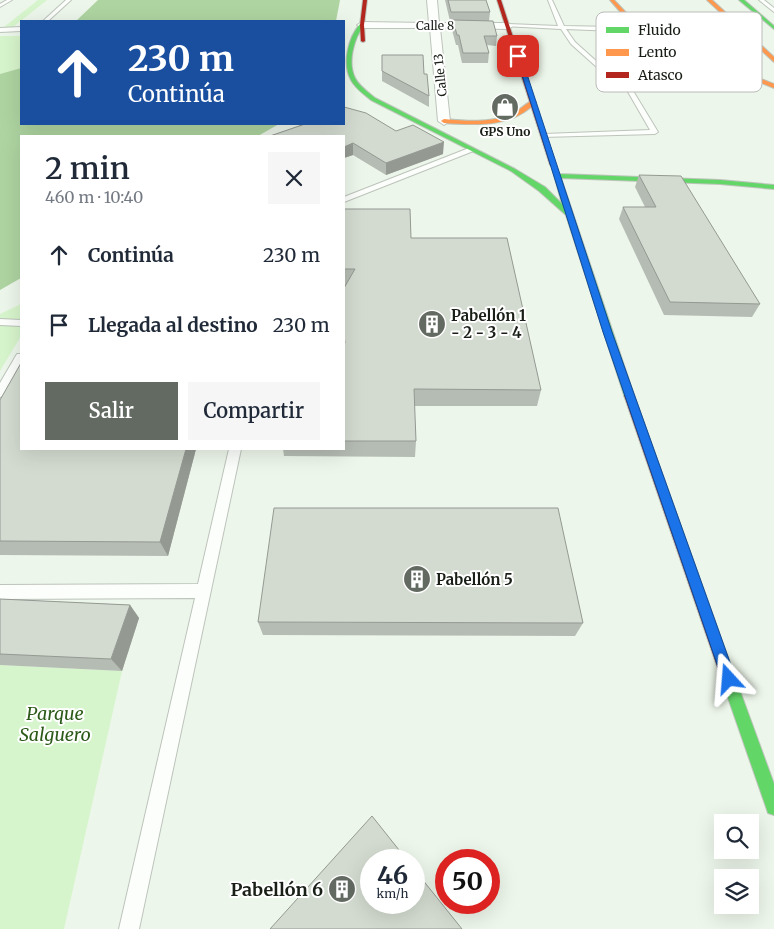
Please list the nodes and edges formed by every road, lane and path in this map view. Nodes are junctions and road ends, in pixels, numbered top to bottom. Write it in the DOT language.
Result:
graph roads {
  1 [pos="10,0"];
  2 [pos="70,0"];
  3 [pos="365,0"];
  4 [pos="432,0"];
  5 [pos="499,0"];
  6 [pos="550,0"];
  7 [pos="612,0"];
  8 [pos="709,0"];
  9 [pos="726,0"];
  10 [pos="741,0"];
  11 [pos="761,0"];
  12 [pos="0,6"];
  13 [pos="622,12"];
  14 [pos="722,12"];
  15 [pos="742,12"];
  16 [pos="752,12"];
  17 [pos="774,12"];
  18 [pos="46,20"];
  19 [pos="362,25"];
  20 [pos="435,25"];
  21 [pos="508,26"];
  22 [pos="562,28"];
  23 [pos="20,29"];
  24 [pos="596,29"];
  25 [pos="0,30"];
  26 [pos="363,49"];
  27 [pos="762,49"];
  28 [pos="774,60"];
  29 [pos="596,63"];
  30 [pos="762,81"];
  31 [pos="774,86"];
  32 [pos="379,90"];
  33 [pos="631,92"];
  34 [pos="533,102"];
  35 [pos="444,121"];
  36 [pos="470,133"];
  37 [pos="544,136"];
  38 [pos="472,150"];
  39 [pos="543,169"];
  40 [pos="557,176"];
  41 [pos="774,187"];
  42 [pos="345,200"];
  43 [pos="571,218"];
  44 [pos="0,322"];
  45 [pos="20,323"];
  46 [pos="20,359"];
  47 [pos="0,393"];
  48 [pos="236,450"];
  49 [pos="203,590"];
  50 [pos="0,592"];
  51 [pos="774,807"];
  52 [pos="129,929"];
  1 -- 12 [label="lane"];
  2 -- 18 [label="lane"];
  3 -- 19 [label="main road"];
  4 -- 20 [label="street, Calle 13"];
  5 -- 21 [label="main road"];
  6 -- 22 [label="lane"];
  7 -- 13 [label="main road"];
  8 -- 14 [label="main road"];
  9 -- 15 [label="main road"];
  10 -- 16 [label="main road"];
  11 -- 17 [label="lane"];
  19 -- 20 [label="street, Calle 8"];
  19 -- 26 [label="main road"];
  19 -- 38 [label="main road"];
  20 -- 21 [label="street, Calle 8"];
  20 -- 35 [label="street, Calle 13"];
  21 -- 22 [label="lane"];
  21 -- 34 [label="main road"];
  22 -- 24 [label="lane"];
  22 -- 29 [label="lane"];
  23 -- 25 [label="lane"];
  27 -- 28 [label="main road"];
  30 -- 31 [label="main road"];
  32 -- 35 [label="main road"];
  33 -- 37 [label="lane"];
  34 -- 35 [label="main road"];
  34 -- 37 [label="main road"];
  35 -- 36 [label="main road"];
  37 -- 40 [label="main road"];
  38 -- 42 [label="lane"];
  38 -- 43 [label="main road"];
  39 -- 40 [label="main road"];
  40 -- 41 [label="main road"];
  40 -- 43 [label="main road"];
  43 -- 51 [label="main road"];
  44 -- 45 [label="lane"];
  46 -- 47 [label="lane"];
  48 -- 49 [label="lane"];
  49 -- 50 [label="lane"];
  49 -- 52 [label="lane"];
}
